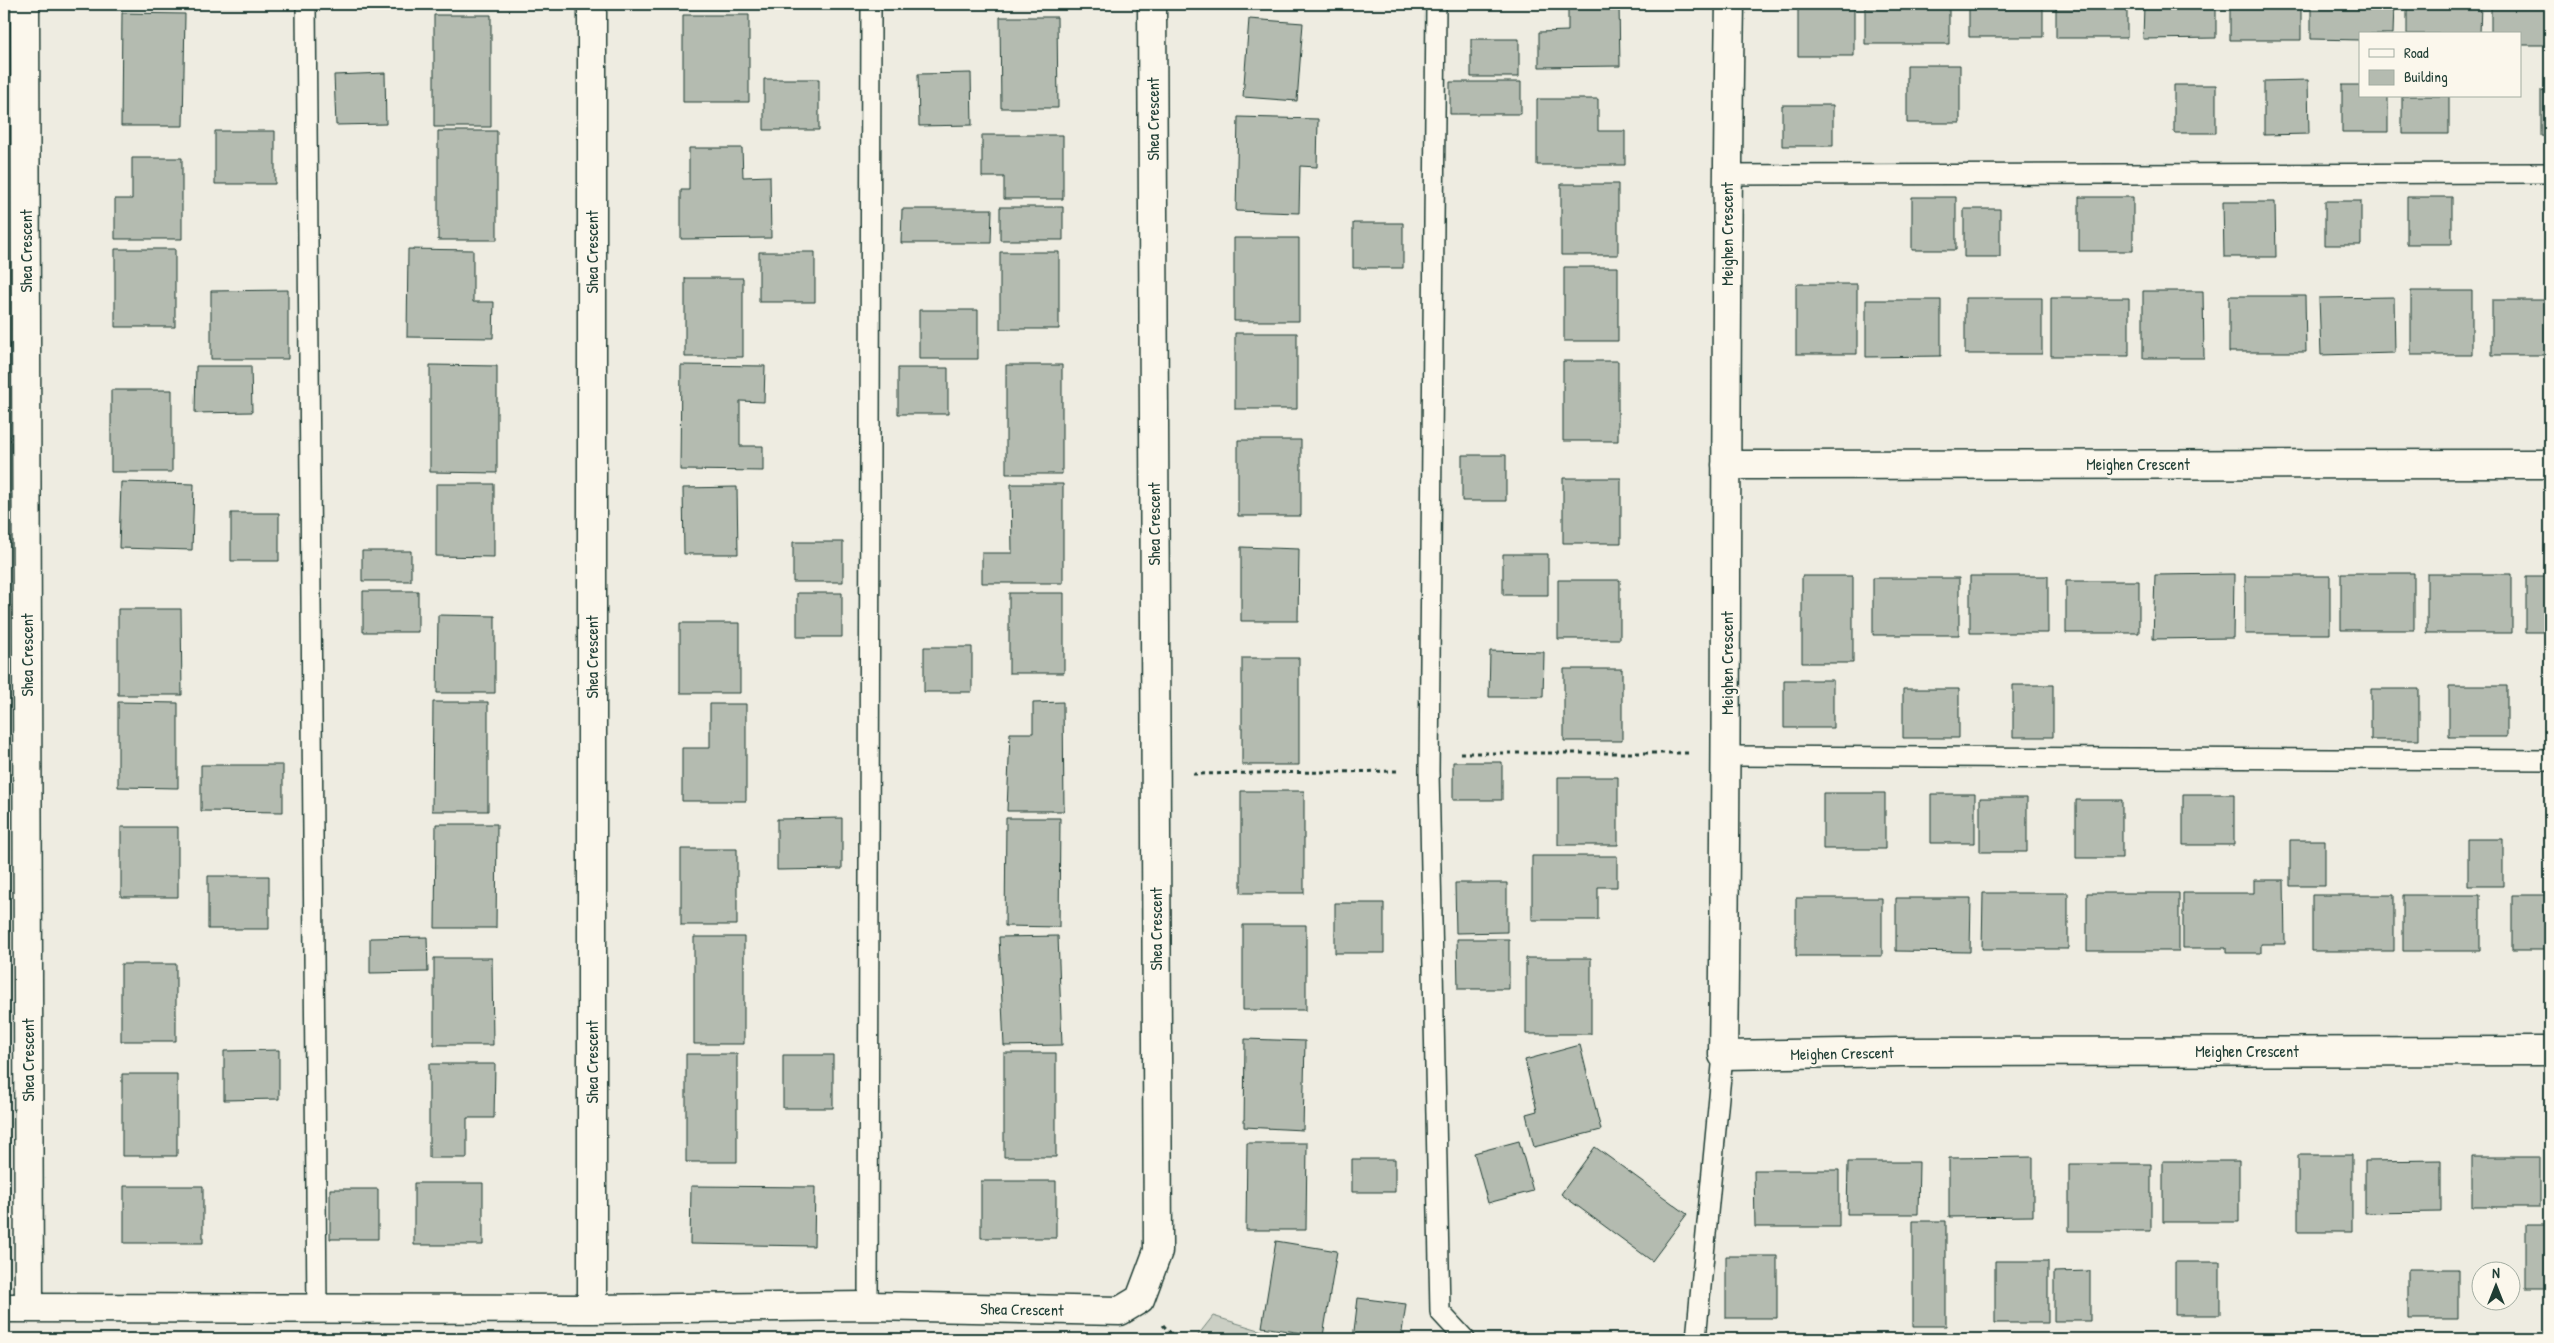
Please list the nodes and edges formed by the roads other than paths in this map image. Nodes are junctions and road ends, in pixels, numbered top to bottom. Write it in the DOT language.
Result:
graph roads {
  1 [pos="25,4"];
  2 [pos="306,4"];
  3 [pos="592,4"];
  4 [pos="871,4"];
  5 [pos="1152,4"];
  6 [pos="1436,4"];
  7 [pos="1730,4"];
  8 [pos="2550,173"];
  9 [pos="1727,174"];
  10 [pos="2550,464"];
  11 [pos="1726,465"];
  12 [pos="1727,756"];
  13 [pos="2550,760"];
  14 [pos="2550,1051"];
  15 [pos="1723,1055"];
  16 [pos="868,1306"];
  17 [pos="16,1307"];
  18 [pos="317,1309"];
  19 [pos="592,1309"];
  20 [pos="1465,1339"];
  21 [pos="1696,1339"];
  1 -- 17 [label="street, Shea Crescent"];
  2 -- 18 [label="lane"];
  3 -- 19 [label="street, Shea Crescent"];
  4 -- 16 [label="lane"];
  5 -- 16 [label="street, Shea Crescent"];
  6 -- 20 [label="lane"];
  7 -- 9 [label="street, Meighen Crescent"];
  8 -- 9 [label="lane"];
  9 -- 11 [label="street, Meighen Crescent"];
  10 -- 11 [label="street, Meighen Crescent"];
  11 -- 12 [label="street, Meighen Crescent"];
  12 -- 13 [label="lane"];
  12 -- 15 [label="street, Meighen Crescent"];
  14 -- 15 [label="street, Meighen Crescent"];
  15 -- 21 [label="lane"];
  16 -- 19 [label="street, Shea Crescent"];
  17 -- 18 [label="street, Shea Crescent"];
  18 -- 19 [label="street, Shea Crescent"];
}
